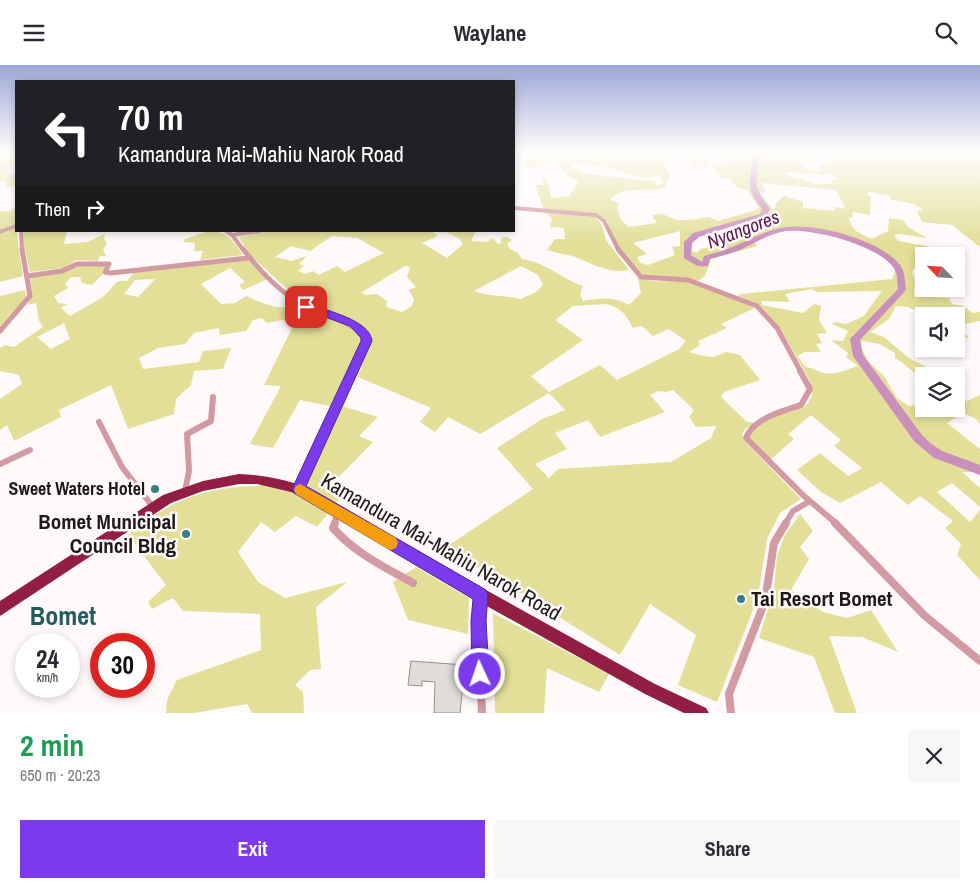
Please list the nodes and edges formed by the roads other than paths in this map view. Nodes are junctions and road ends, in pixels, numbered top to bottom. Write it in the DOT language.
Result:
graph roads {
  1 [pos="515,208"];
  2 [pos="15,226"];
  3 [pos="0,232"];
  4 [pos="21,232"];
  5 [pos="228,232"];
  6 [pos="253,232"];
  7 [pos="232,235"];
  8 [pos="248,258"];
  9 [pos="26,276"];
  10 [pos="0,331"];
  11 [pos="213,397"];
  12 [pos="99,422"];
  13 [pos="30,451"];
  14 [pos="0,463"];
  15 [pos="298,489"];
  16 [pos="185,491"];
  17 [pos="810,501"];
  18 [pos="153,507"];
  19 [pos="338,512"];
  20 [pos="413,583"];
  21 [pos="481,595"];
  22 [pos="0,609"];
  23 [pos="980,661"];
  24 [pos="482,713"];
  25 [pos="701,713"];
  26 [pos="731,713"];
  1 -- 17 [label="street"];
  2 -- 3 [label="street"];
  4 -- 9 [label="street"];
  5 -- 7 [label="street"];
  6 -- 7 [label="street"];
  7 -- 8 [label="street"];
  8 -- 9 [label="street"];
  8 -- 15 [label="street"];
  9 -- 10 [label="street"];
  11 -- 16 [label="street"];
  12 -- 18 [label="street"];
  13 -- 14 [label="street"];
  15 -- 16 [label="highway, Kamandura Mai-Mahiu Narok Road"];
  15 -- 19 [label="highway, Kamandura Mai-Mahiu Narok Road"];
  16 -- 18 [label="highway, Kamandura Mai-Mahiu Narok Road"];
  17 -- 23 [label="street"];
  17 -- 26 [label="street"];
  18 -- 22 [label="highway, Kamandura Mai-Mahiu Narok Road"];
  19 -- 20 [label="street"];
  19 -- 21 [label="highway, Kamandura Mai-Mahiu Narok Road"];
  21 -- 24 [label="street"];
  21 -- 25 [label="highway, Kamandura Mai-Mahiu Narok Road"];
}
